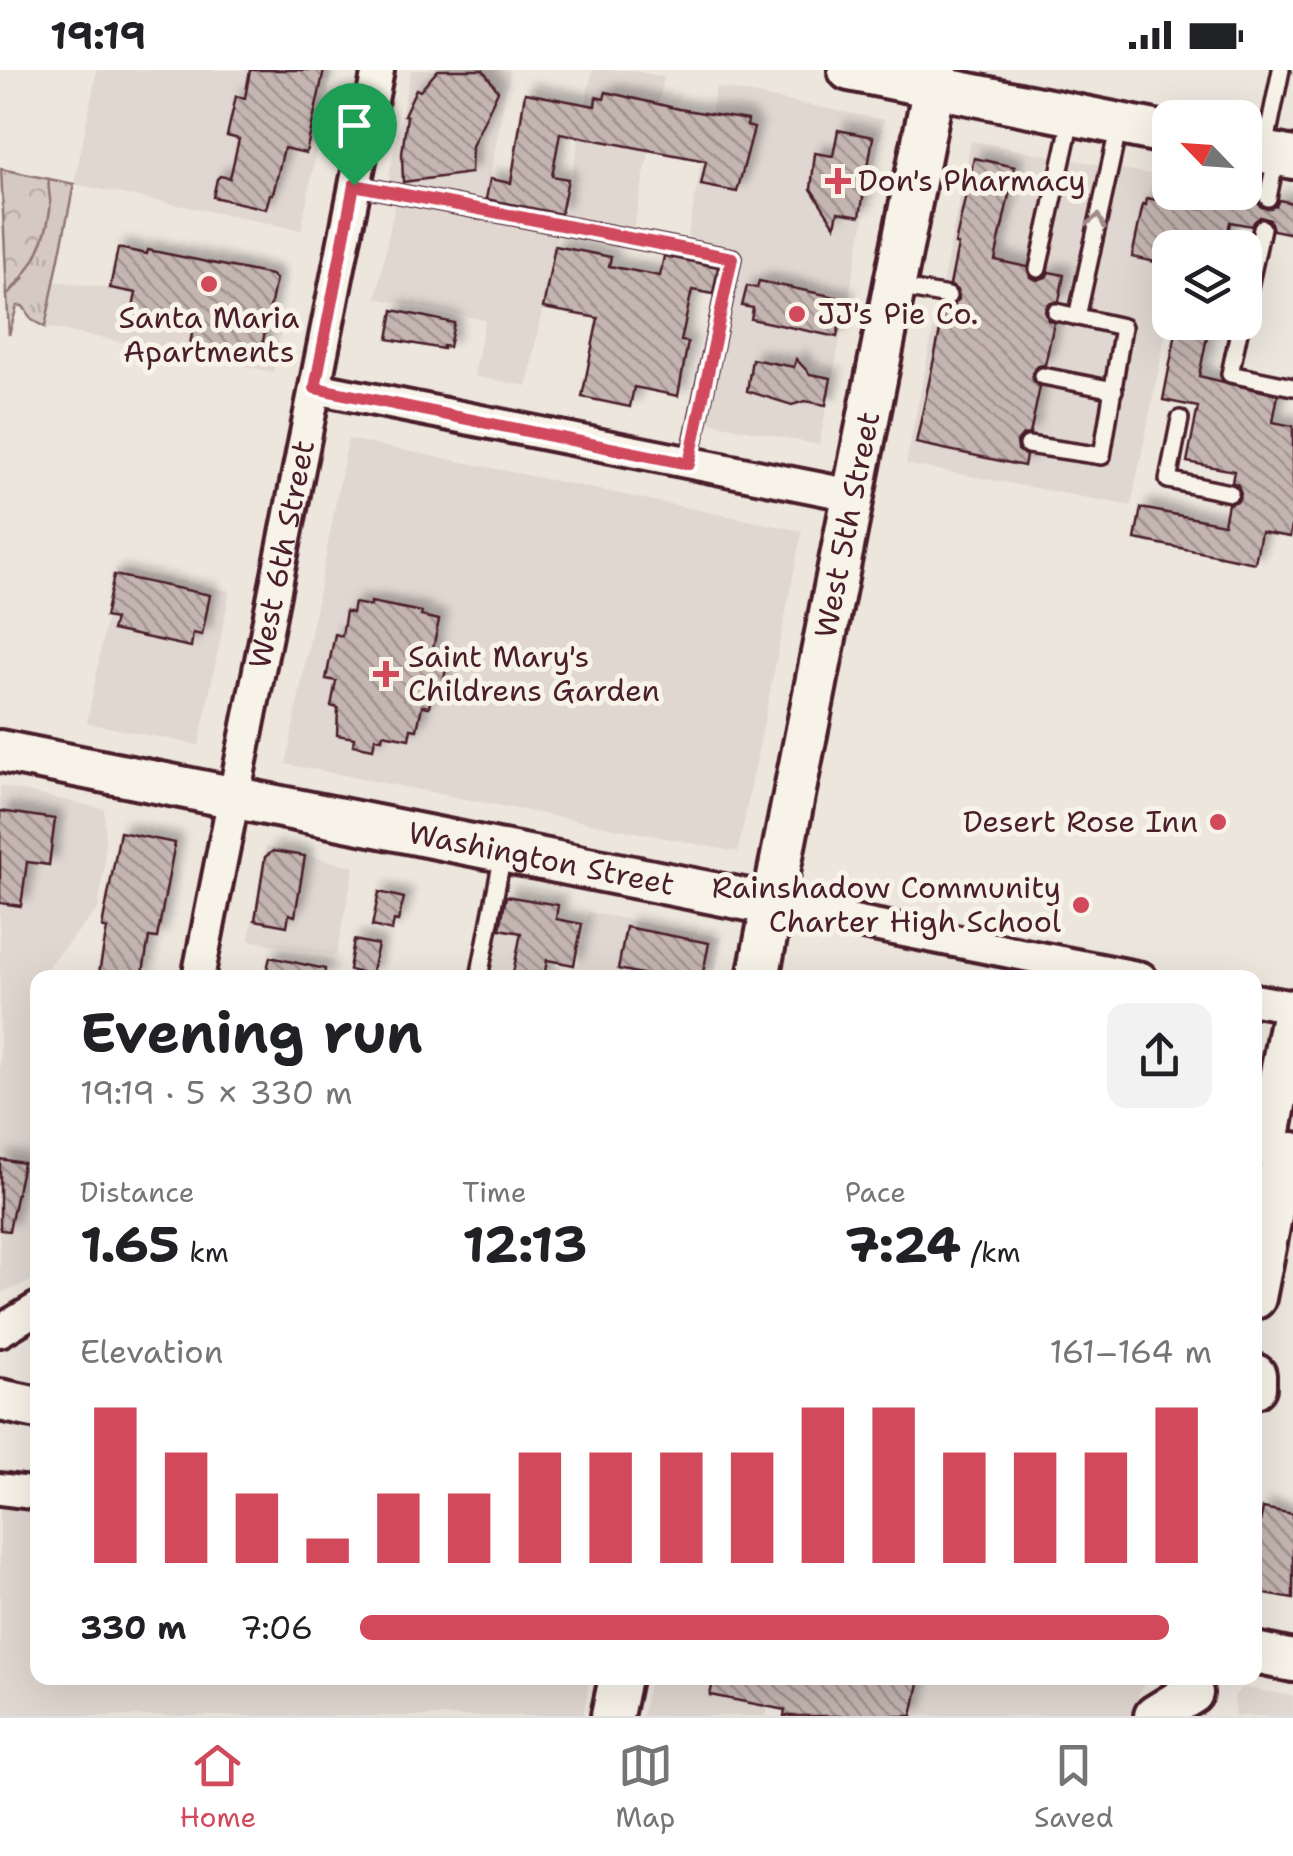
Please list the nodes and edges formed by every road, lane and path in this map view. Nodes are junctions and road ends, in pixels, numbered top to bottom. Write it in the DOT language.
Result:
graph roads {
  1 [pos="378,70"];
  2 [pos="849,70"];
  3 [pos="1281,70"];
  4 [pos="935,79"];
  5 [pos="1072,114"];
  6 [pos="1120,124"];
  7 [pos="1152,130"];
  8 [pos="1270,153"];
  9 [pos="354,185"];
  10 [pos="1268,198"];
  11 [pos="1038,269"];
  12 [pos="892,287"];
  13 [pos="948,296"];
  14 [pos="1056,312"];
  15 [pos="1077,316"];
  16 [pos="1237,340"];
  17 [pos="1042,376"];
  18 [pos="1293,387"];
  19 [pos="315,388"];
  20 [pos="1114,390"];
  21 [pos="1180,419"];
  22 [pos="1028,445"];
  23 [pos="689,464"];
  24 [pos="1230,493"];
  25 [pos="852,495"];
  26 [pos="0,751"];
  27 [pos="234,798"];
  28 [pos="504,851"];
  29 [pos="772,904"];
  30 [pos="200,970"];
  31 [pos="480,970"];
  32 [pos="760,970"];
  33 [pos="1072,970"];
  34 [pos="1262,1002"];
  35 [pos="1293,1009"];
  36 [pos="1287,1156"];
  37 [pos="1262,1267"];
  38 [pos="30,1313"];
  39 [pos="0,1330"];
  40 [pos="0,1400"];
  41 [pos="30,1406"];
  42 [pos="0,1489"];
  43 [pos="30,1493"];
  44 [pos="1262,1654"];
  45 [pos="1293,1661"];
  46 [pos="619,1685"];
  47 [pos="1194,1695"];
  48 [pos="612,1716"];
  49 [pos="1155,1716"];
  1 -- 9 [label="street, West 6th Street"];
  2 -- 4 [label="street"];
  3 -- 8 [label="lane"];
  4 -- 5 [label="street"];
  4 -- 12 [label="street, West 5th Street"];
  5 -- 6 [label="street"];
  5 -- 11 [label="lane"];
  6 -- 7 [label="street"];
  15 -- 6 [label="lane, one-way"];
  8 -- 10 [label="lane"];
  9 -- 19 [label="street, West 6th Street"];
  9 -- 23 [label="lane"];
  12 -- 13 [label="lane"];
  12 -- 25 [label="street, West 5th Street"];
  14 -- 15 [label="lane"];
  15 -- 20 [label="lane"];
  16 -- 18 [label="lane"];
  17 -- 20 [label="lane"];
  19 -- 23 [label="street"];
  19 -- 27 [label="street, West 6th Street"];
  20 -- 22 [label="lane"];
  21 -- 24 [label="lane"];
  23 -- 25 [label="street"];
  25 -- 29 [label="street, West 5th Street"];
  26 -- 27 [label="street, Washington Street"];
  27 -- 28 [label="street, Washington Street"];
  27 -- 30 [label="street, West 6th Street"];
  28 -- 29 [label="street, Washington Street"];
  28 -- 31 [label="lane"];
  29 -- 32 [label="street, West 5th Street"];
  29 -- 33 [label="street, Washington Street"];
  34 -- 35 [label="street"];
  35 -- 36 [label="street"];
  36 -- 37 [label="street"];
  38 -- 39 [label="street"];
  40 -- 41 [label="street"];
  42 -- 43 [label="street"];
  44 -- 45 [label="street"];
  46 -- 48 [label="street"];
  47 -- 49 [label="street"];
}
